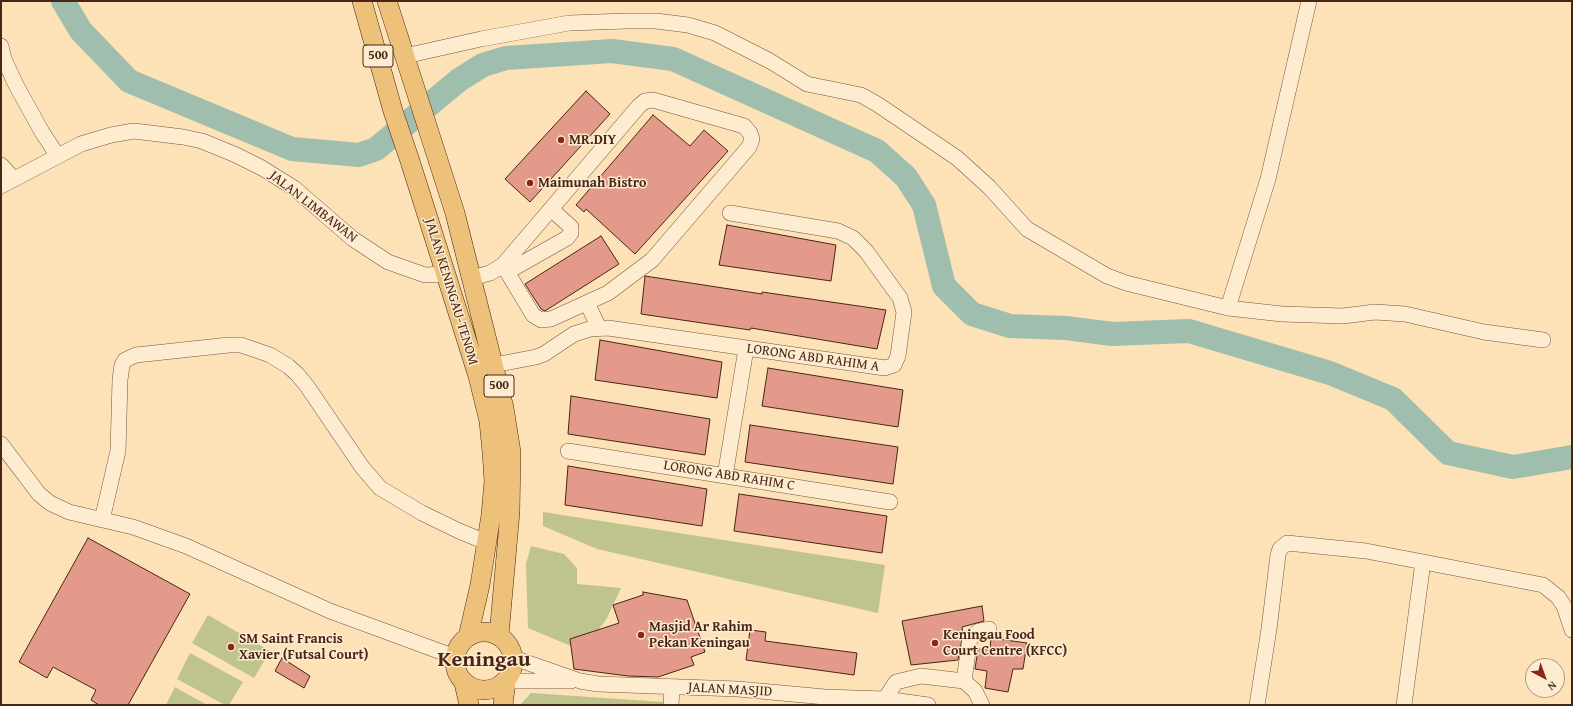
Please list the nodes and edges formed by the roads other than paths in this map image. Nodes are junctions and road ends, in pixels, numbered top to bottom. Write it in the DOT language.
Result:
graph roads {
  1 [pos="362,1"];
  2 [pos="387,1"];
  3 [pos="1309,1"];
  4 [pos="1,46"];
  5 [pos="405,56"];
  6 [pos="57,155"];
  7 [pos="1,165"];
  8 [pos="7,182"];
  9 [pos="551,209"];
  10 [pos="730,212"];
  11 [pos="505,268"];
  12 [pos="446,274"];
  13 [pos="472,278"];
  14 [pos="587,303"];
  15 [pos="1228,308"];
  16 [pos="599,328"];
  17 [pos="1543,340"];
  18 [pos="746,349"];
  19 [pos="494,365"];
  20 [pos="1,444"];
  21 [pos="568,451"];
  22 [pos="725,476"];
  23 [pos="890,502"];
  24 [pos="102,520"];
  25 [pos="486,542"];
  26 [pos="1423,562"];
  27 [pos="989,628"];
  28 [pos="1572,630"];
  29 [pos="499,635"];
  30 [pos="468,637"];
  31 [pos="455,657"];
  32 [pos="514,658"];
  33 [pos="506,681"];
  34 [pos="580,681"];
  35 [pos="964,681"];
  36 [pos="464,682"];
  37 [pos="672,687"];
  38 [pos="884,699"];
  39 [pos="825,701"];
  40 [pos="469,705"];
  41 [pos="503,705"];
  42 [pos="671,705"];
  43 [pos="928,705"];
  44 [pos="982,705"];
  45 [pos="1257,705"];
  46 [pos="1404,705"];
  1 -- 12 [label="main road, JALAN KENINGAU-TENOM / 500"];
  2 -- 5 [label="main road, JALAN KENINGAU-TENOM / 500"];
  3 -- 15 [label="street"];
  4 -- 6 [label="street"];
  5 -- 13 [label="main road, JALAN KENINGAU-TENOM / 500"];
  5 -- 15 [label="street"];
  6 -- 8 [label="street, JALAN LIMBAWAN"];
  6 -- 12 [label="street, JALAN LIMBAWAN"];
  7 -- 8 [label="street"];
  9 -- 11 [label="street"];
  9 -- 11 [label="street"];
  9 -- 14 [label="street"];
  10 -- 18 [label="street, LORONG ABD RAHIM A"];
  11 -- 13 [label="street"];
  11 -- 14 [label="street"];
  12 -- 25 [label="main road, JALAN KENINGAU-TENOM / 500"];
  13 -- 19 [label="main road, JALAN KENINGAU-TENOM / 500"];
  14 -- 16 [label="street"];
  15 -- 17 [label="street"];
  16 -- 18 [label="street, LORONG ABD RAHIM A"];
  16 -- 19 [label="street, LORONG ABD RAHIM A"];
  18 -- 22 [label="street"];
  19 -- 29 [label="main road, JALAN KENINGAU-TENOM / 500"];
  20 -- 24 [label="street"];
  21 -- 22 [label="street, LORONG ABD RAHIM C"];
  22 -- 23 [label="street, LORONG ABD RAHIM C"];
  24 -- 25 [label="street"];
  24 -- 31 [label="street"];
  25 -- 30 [label="main road, JALAN KENINGAU-TENOM / 500"];
  26 -- 28 [label="street"];
  26 -- 45 [label="street"];
  26 -- 46 [label="street"];
  27 -- 35 [label="street"];
  29 -- 30 [label="main road"];
  29 -- 32 [label="main road"];
  30 -- 31 [label="main road, 500"];
  31 -- 36 [label="main road"];
  32 -- 33 [label="main road"];
  32 -- 34 [label="street"];
  33 -- 34 [label="street"];
  33 -- 36 [label="main road"];
  33 -- 41 [label="main road"];
  34 -- 37 [label="street, JALAN MASJID"];
  35 -- 38 [label="street"];
  35 -- 44 [label="street"];
  36 -- 40 [label="main road"];
  37 -- 39 [label="street, JALAN MASJID"];
  37 -- 42 [label="street"];
  38 -- 39 [label="street, JALAN MASJID"];
  38 -- 43 [label="street, JALAN MASJID"];
}
